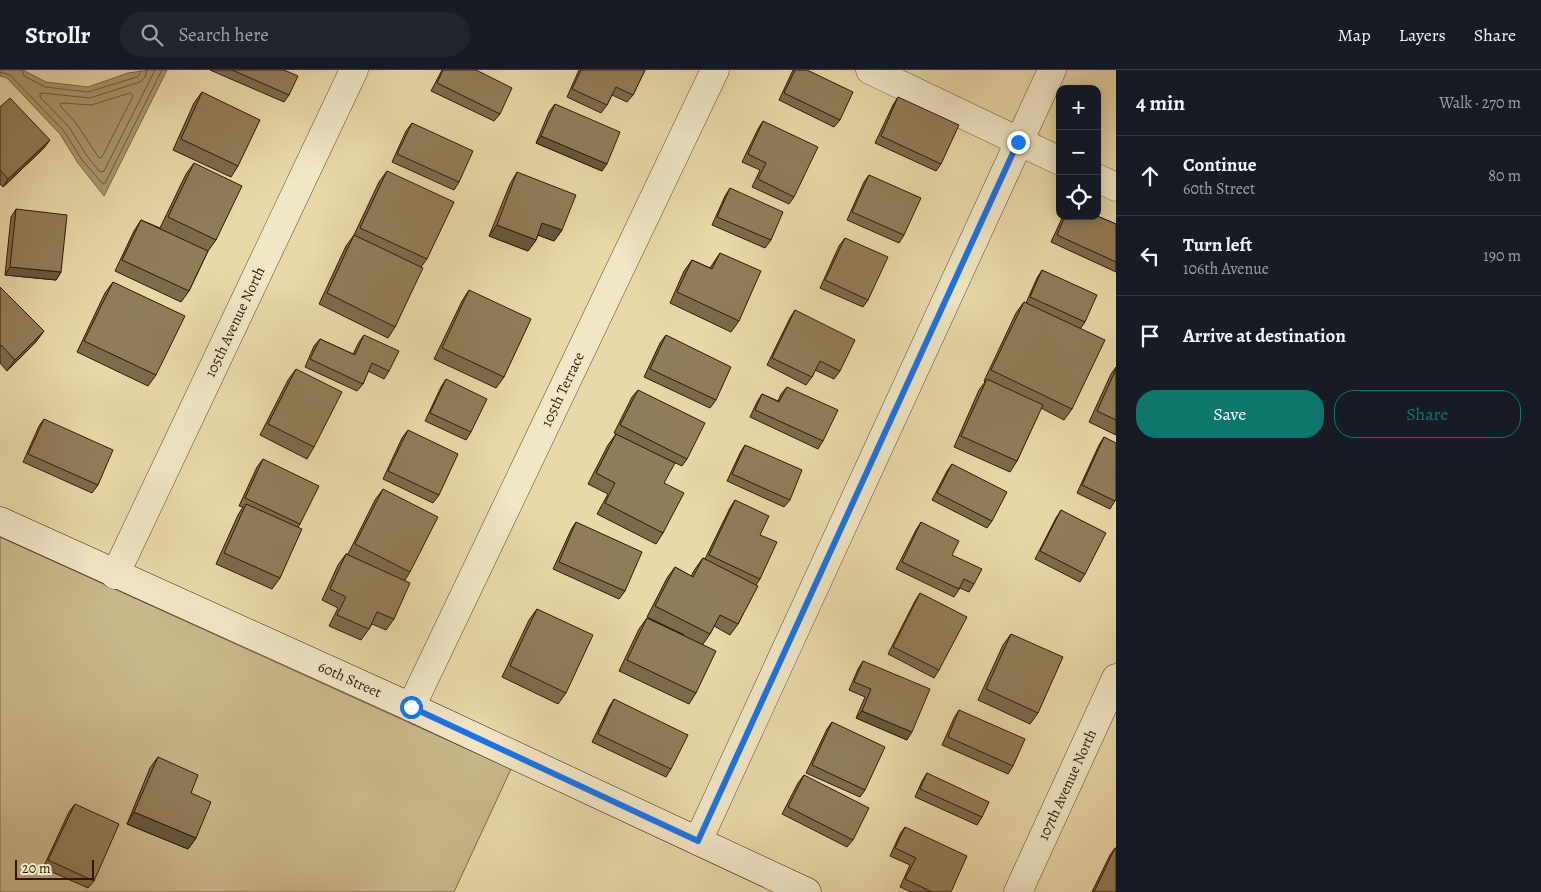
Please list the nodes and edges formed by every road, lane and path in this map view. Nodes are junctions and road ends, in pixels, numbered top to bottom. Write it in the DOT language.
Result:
graph roads {
  1 [pos="354,70"];
  2 [pos="715,70"];
  3 [pos="870,70"];
  4 [pos="1052,70"];
  5 [pos="1018,142"];
  6 [pos="1056,159"];
  7 [pos="1101,180"];
  8 [pos="1116,187"];
  9 [pos="0,522"];
  10 [pos="115,575"];
  11 [pos="1116,678"];
  12 [pos="411,707"];
  13 [pos="698,841"];
  14 [pos="807,892"];
  15 [pos="1018,892"];
  1 -- 10 [label="street, 105th Avenue North"];
  2 -- 12 [label="street, 105th Terrace"];
  3 -- 5 [label="street"];
  4 -- 5 [label="street"];
  5 -- 6 [label="street"];
  5 -- 13 [label="street"];
  7 -- 8 [label="street"];
  9 -- 10 [label="street, 60th Street"];
  10 -- 12 [label="street, 60th Street"];
  11 -- 15 [label="street, 107th Avenue North"];
  12 -- 13 [label="street, 60th Street"];
  13 -- 14 [label="street, 60th Street"];
}
